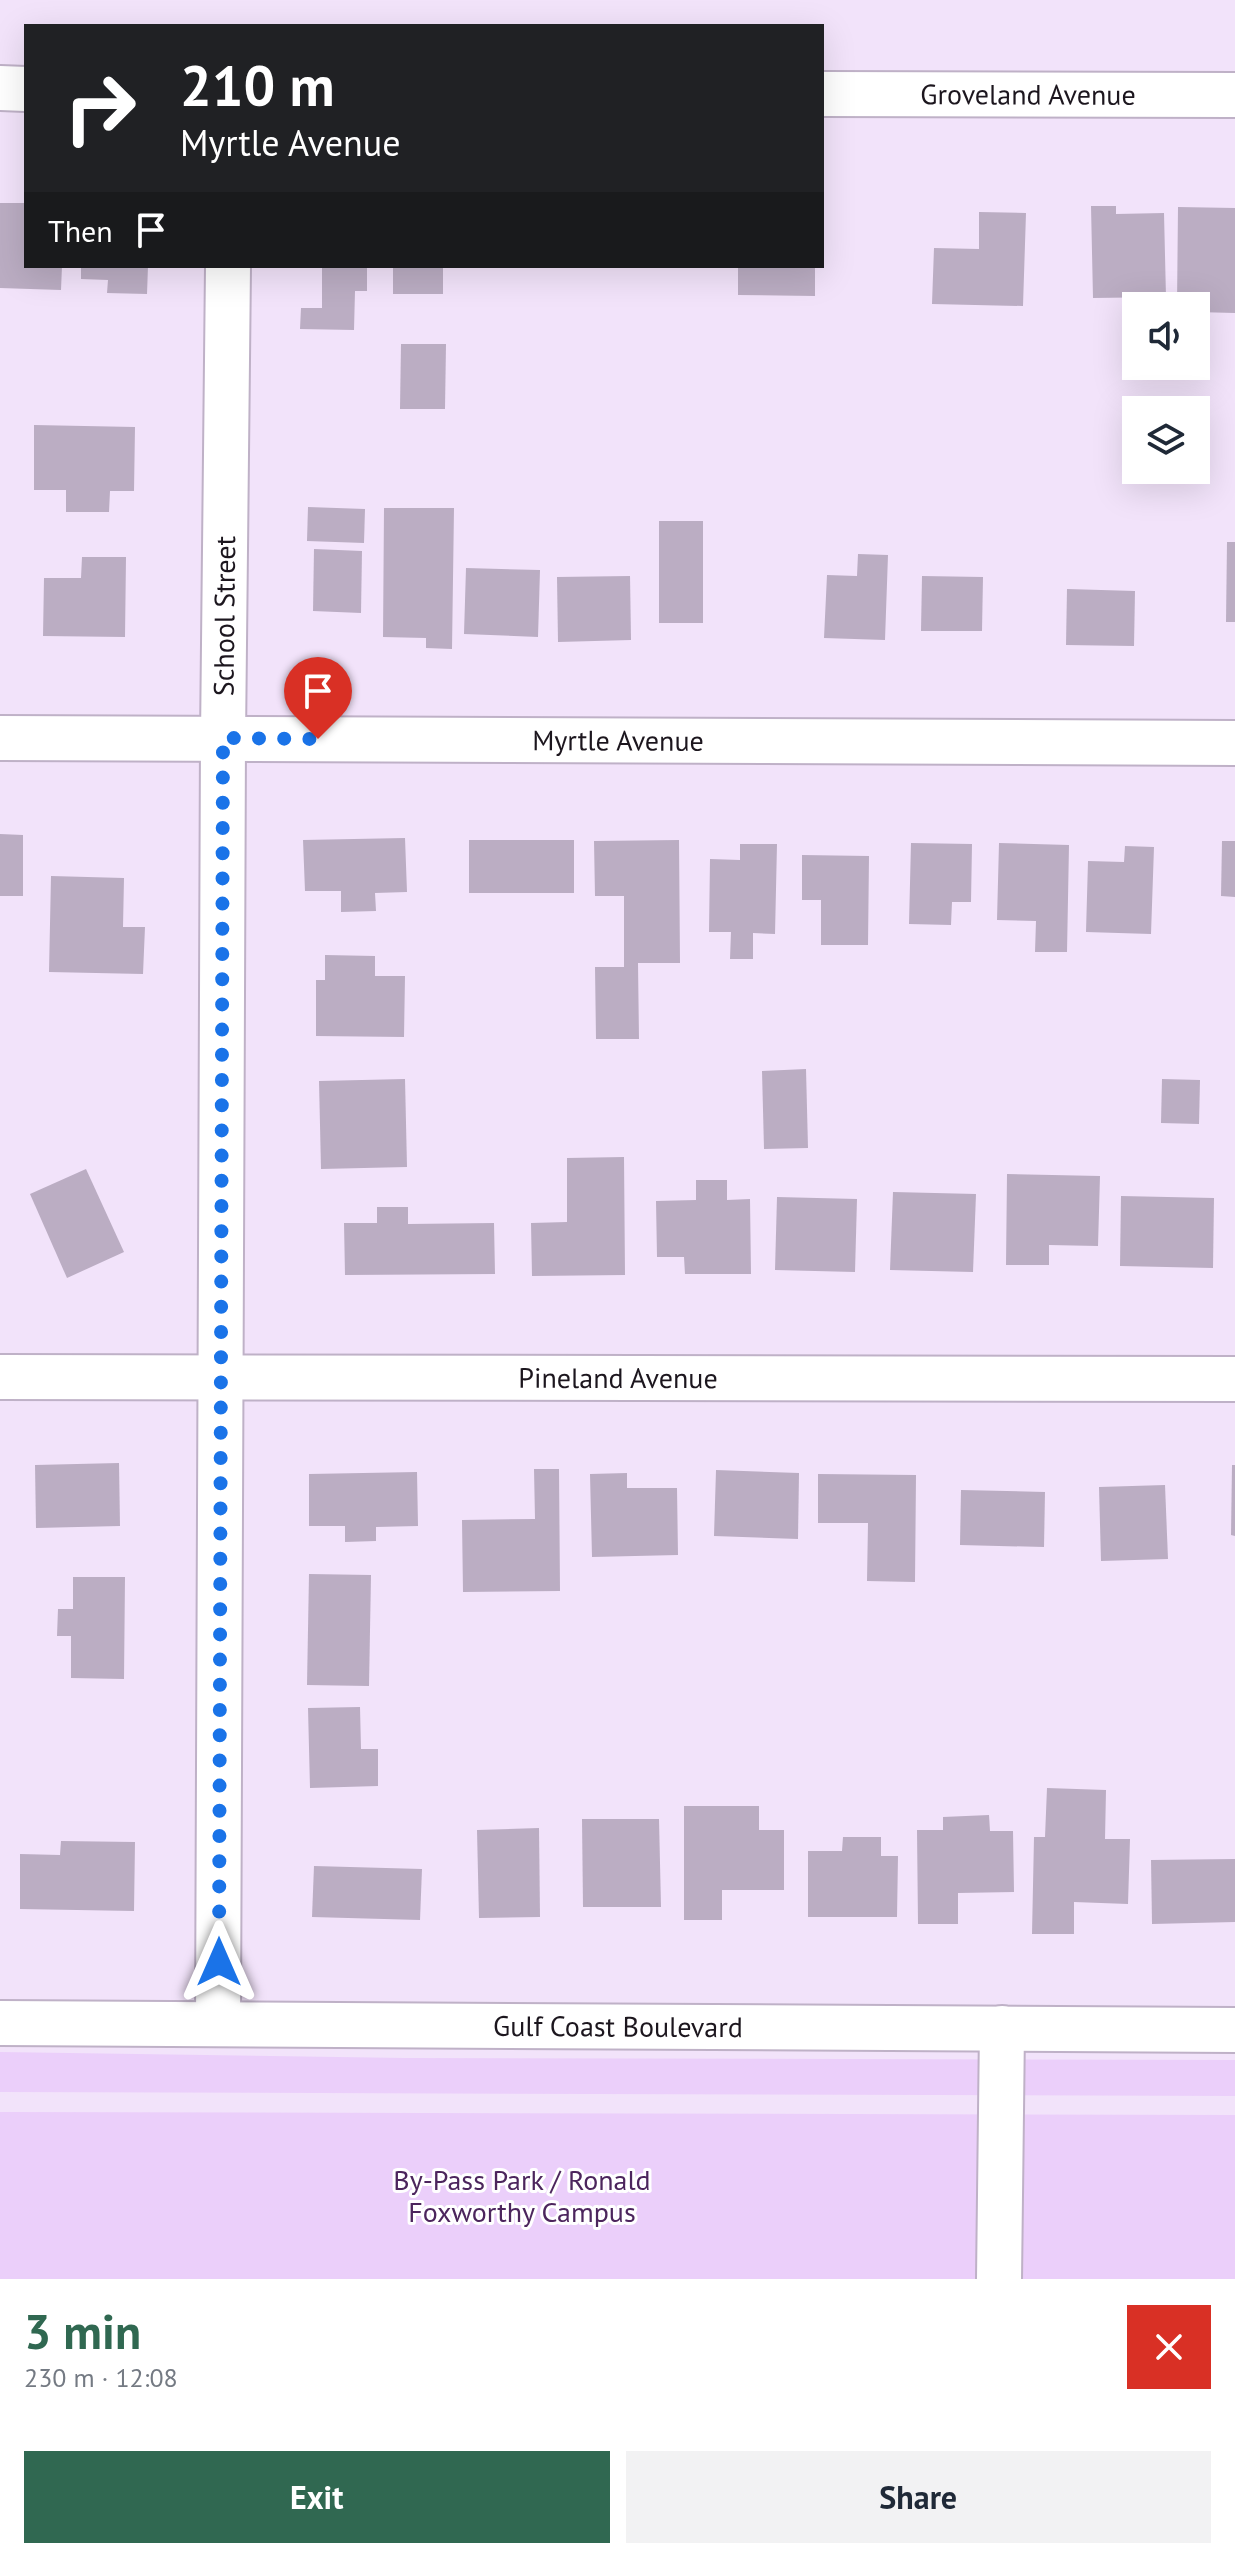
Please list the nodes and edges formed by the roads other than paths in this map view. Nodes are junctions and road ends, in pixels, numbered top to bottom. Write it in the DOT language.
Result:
graph roads {
  1 [pos="0,88"];
  2 [pos="24,89"];
  3 [pos="824,94"];
  4 [pos="1235,95"];
  5 [pos="228,268"];
  6 [pos="0,738"];
  7 [pos="223,738"];
  8 [pos="1235,743"];
  9 [pos="0,1377"];
  10 [pos="222,1378"];
  11 [pos="1235,1379"];
  12 [pos="0,2023"];
  13 [pos="218,2024"];
  14 [pos="1002,2028"];
  15 [pos="1235,2030"];
  16 [pos="999,2279"];
  1 -- 2 [label="street"];
  3 -- 4 [label="street, Groveland Avenue"];
  5 -- 7 [label="street, School Street"];
  6 -- 7 [label="street, Myrtle Avenue"];
  7 -- 8 [label="street, Myrtle Avenue"];
  7 -- 10 [label="street, School Street"];
  9 -- 10 [label="street, Pineland Avenue"];
  10 -- 11 [label="street, Pineland Avenue"];
  10 -- 13 [label="street, School Street"];
  12 -- 13 [label="street, Gulf Coast Boulevard"];
  13 -- 14 [label="street, Gulf Coast Boulevard"];
  14 -- 15 [label="street, Gulf Coast Boulevard"];
  14 -- 16 [label="street"];
}
